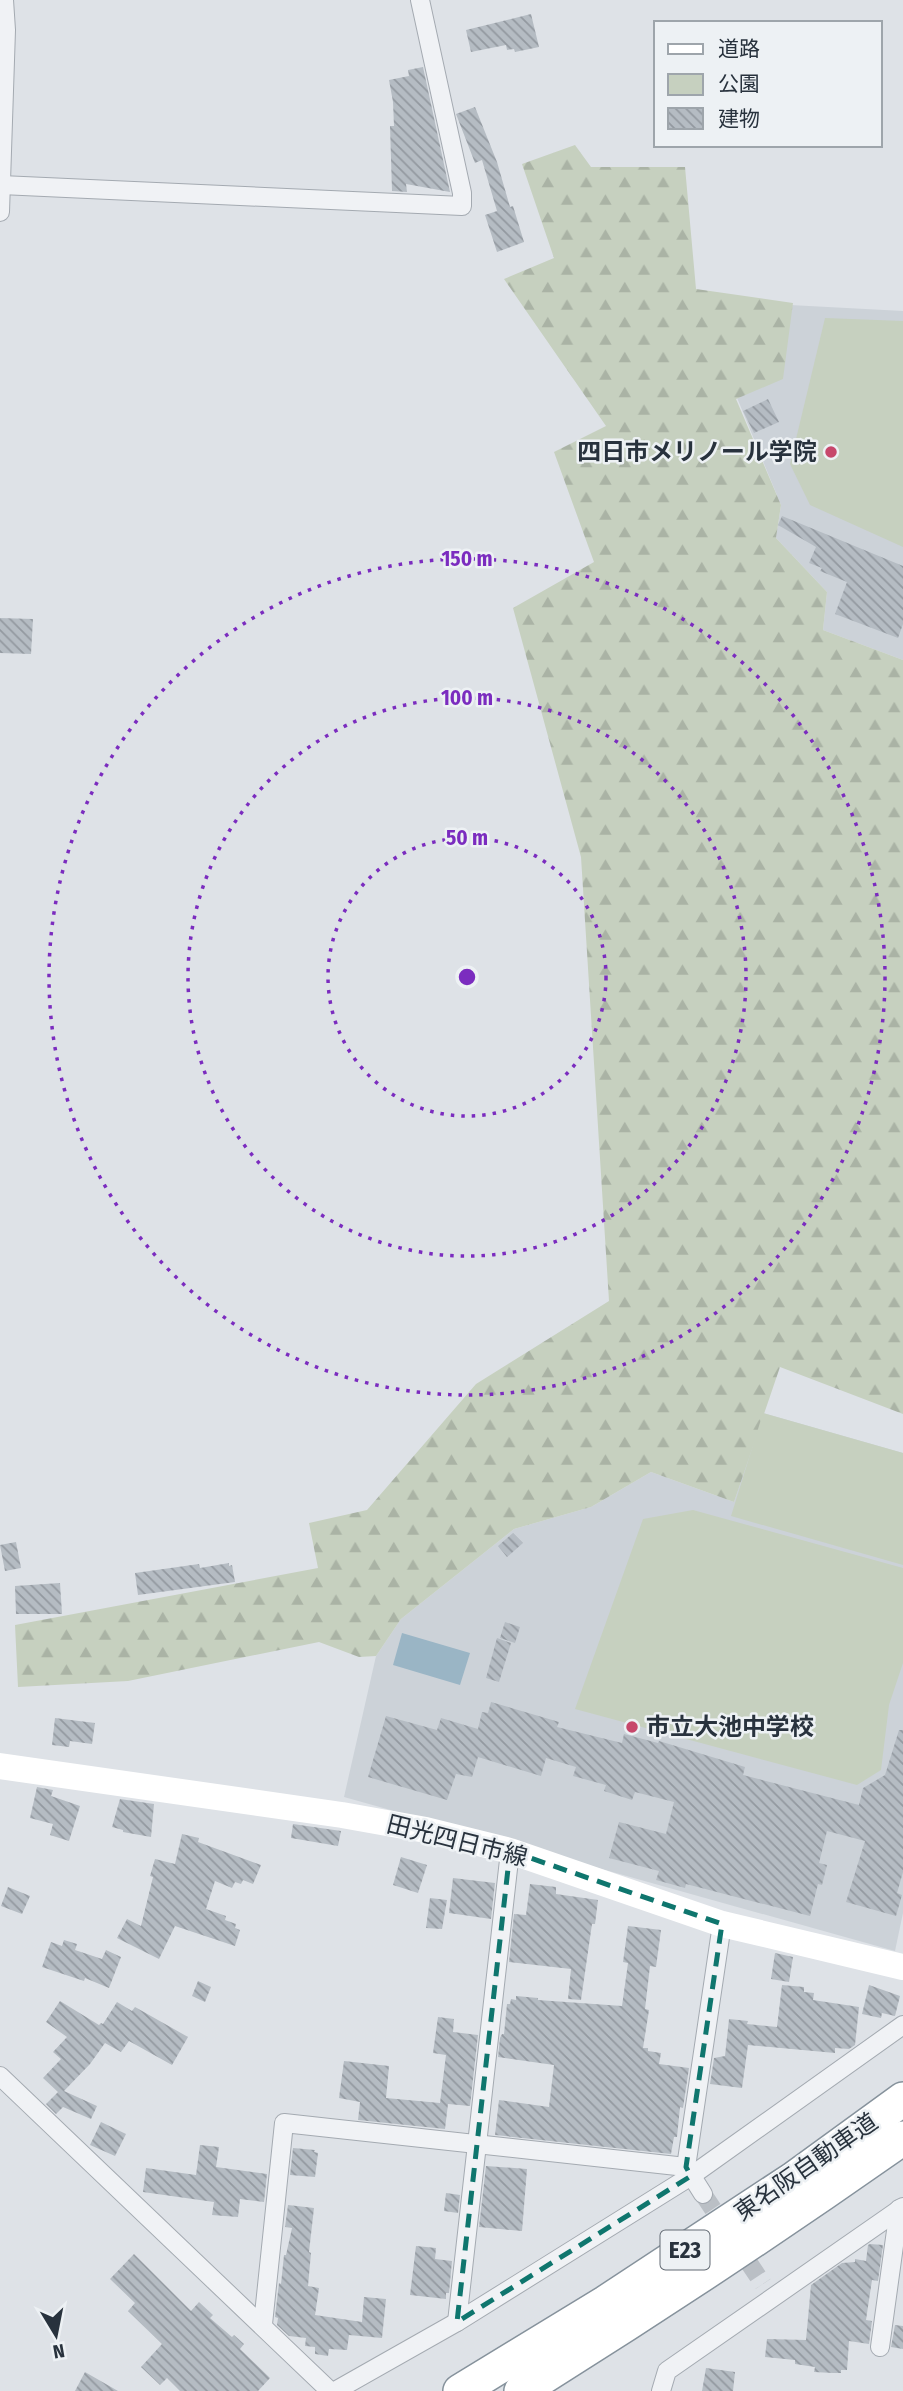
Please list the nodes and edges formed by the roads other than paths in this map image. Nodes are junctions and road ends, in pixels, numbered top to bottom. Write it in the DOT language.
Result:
graph roads {
  1 [pos="4,0"];
  2 [pos="420,0"];
  3 [pos="1,185"];
  4 [pos="0,212"];
  5 [pos="0,1766"];
  6 [pos="510,1851"];
  7 [pos="722,1924"];
  8 [pos="903,1967"];
  9 [pos="903,2025"];
  10 [pos="0,2076"];
  11 [pos="903,2099"];
  12 [pos="903,2138"];
  13 [pos="477,2145"];
  14 [pos="688,2171"];
  15 [pos="703,2194"];
  16 [pos="901,2208"];
  17 [pos="457,2322"];
  18 [pos="262,2324"];
  19 [pos="880,2347"];
  20 [pos="330,2391"];
  21 [pos="335,2391"];
  22 [pos="460,2391"];
  23 [pos="521,2391"];
  24 [pos="661,2391"];
  1 -- 3 [label="street"];
  2 -- 3 [label="street"];
  3 -- 4 [label="street"];
  5 -- 6 [label="main road, 田光四日市線"];
  6 -- 7 [label="main road, 田光四日市線"];
  6 -- 13 [label="street"];
  7 -- 8 [label="main road, 田光四日市線"];
  7 -- 14 [label="street"];
  9 -- 14 [label="street"];
  10 -- 18 [label="street"];
  11 -- 22 [label="highway, 東名阪自動車道 / E23"];
  12 -- 23 [label="highway, 東名阪自動車道 / E23"];
  13 -- 14 [label="street"];
  13 -- 17 [label="street"];
  13 -- 18 [label="street"];
  14 -- 15 [label="street"];
  14 -- 17 [label="street"];
  16 -- 19 [label="street"];
  16 -- 24 [label="street"];
  17 -- 21 [label="street"];
  18 -- 20 [label="street"];
}
